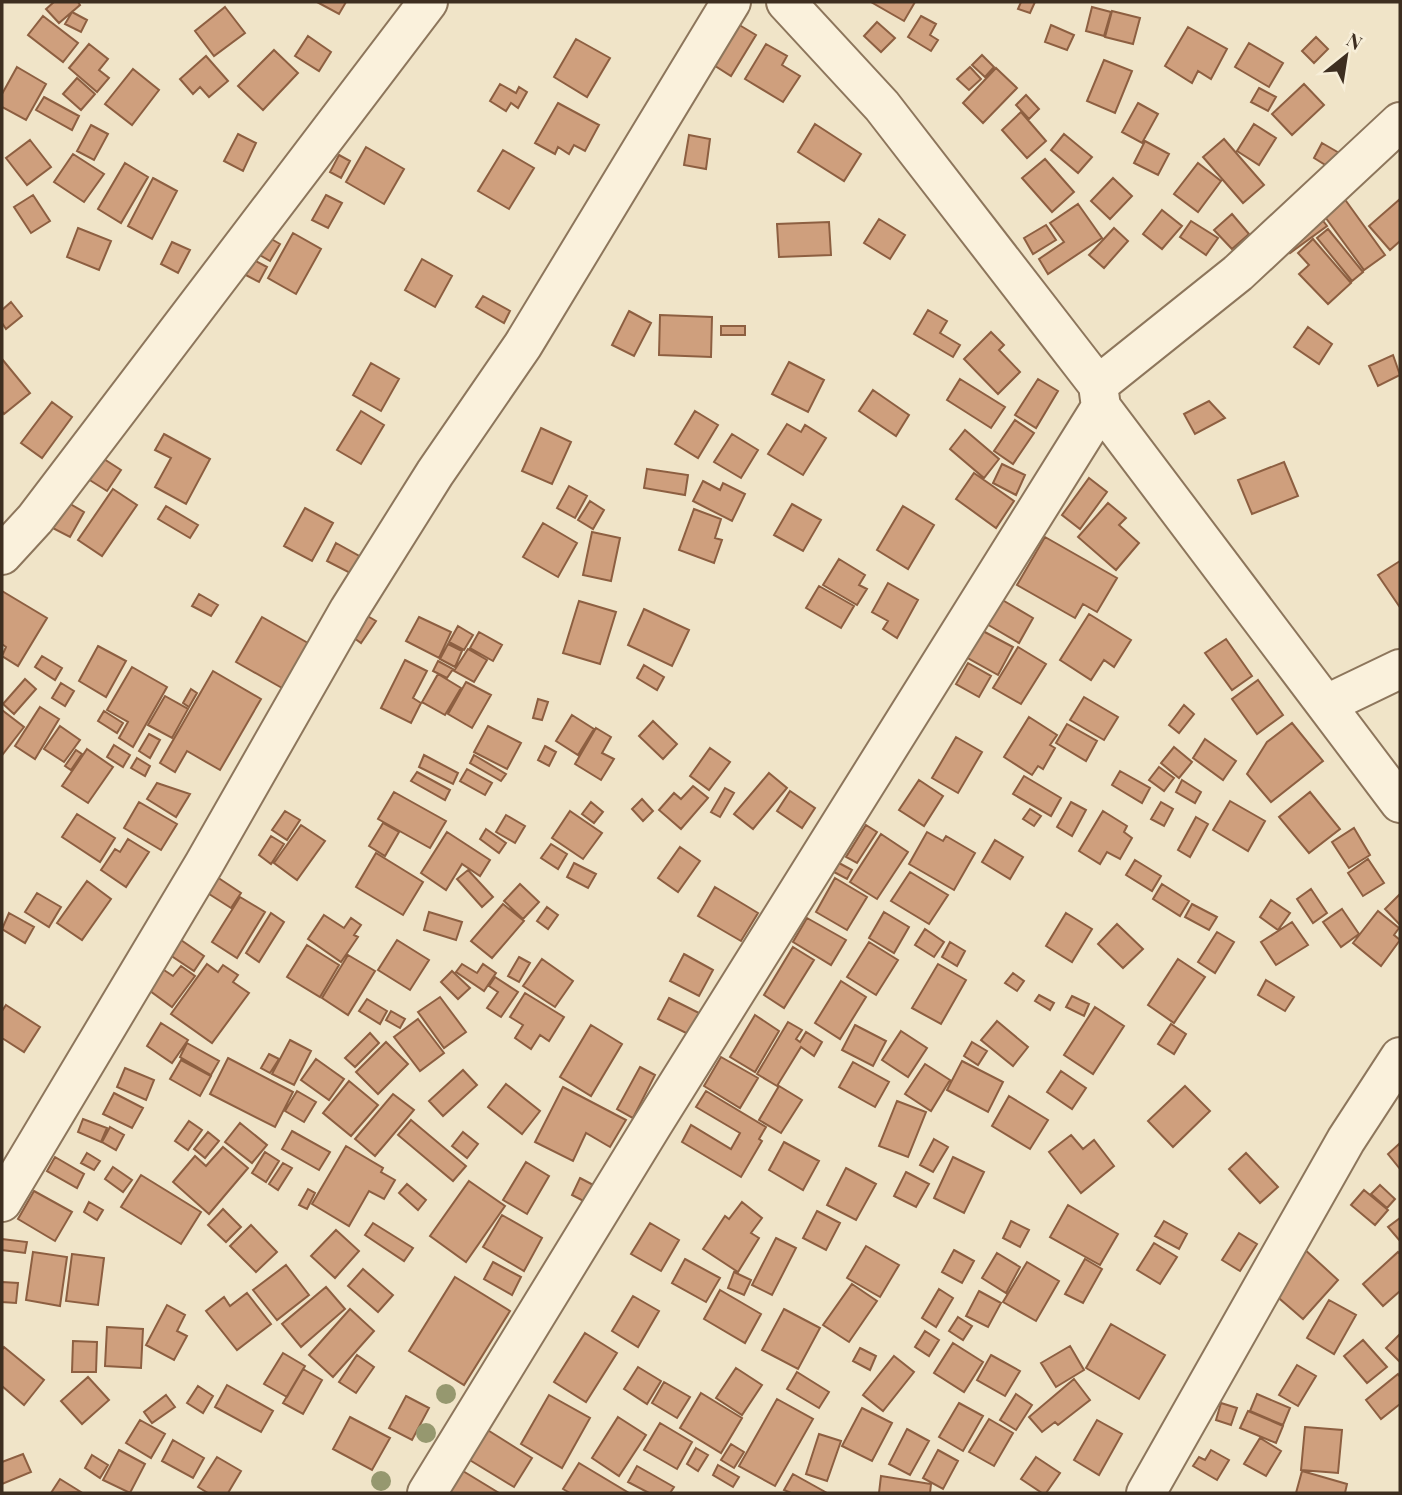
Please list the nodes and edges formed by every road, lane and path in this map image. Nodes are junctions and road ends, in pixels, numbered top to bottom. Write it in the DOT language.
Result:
graph roads {
  1 [pos="428,2"];
  2 [pos="731,2"];
  3 [pos="786,2"];
  4 [pos="1400,122"];
  5 [pos="1100,396"];
  6 [pos="2,555"];
  7 [pos="1400,669"];
  8 [pos="1327,704"];
  9 [pos="1400,803"];
  10 [pos="1400,1057"];
  11 [pos="2,1202"];
  12 [pos="427,1493"];
  13 [pos="1146,1493"];
  1 -- 6 [label="street"];
  2 -- 11 [label="street"];
  3 -- 5 [label="street"];
  4 -- 5 [label="street"];
  5 -- 8 [label="street"];
  5 -- 12 [label="street"];
  7 -- 8 [label="street"];
  8 -- 9 [label="street"];
  10 -- 13 [label="street"];
}
